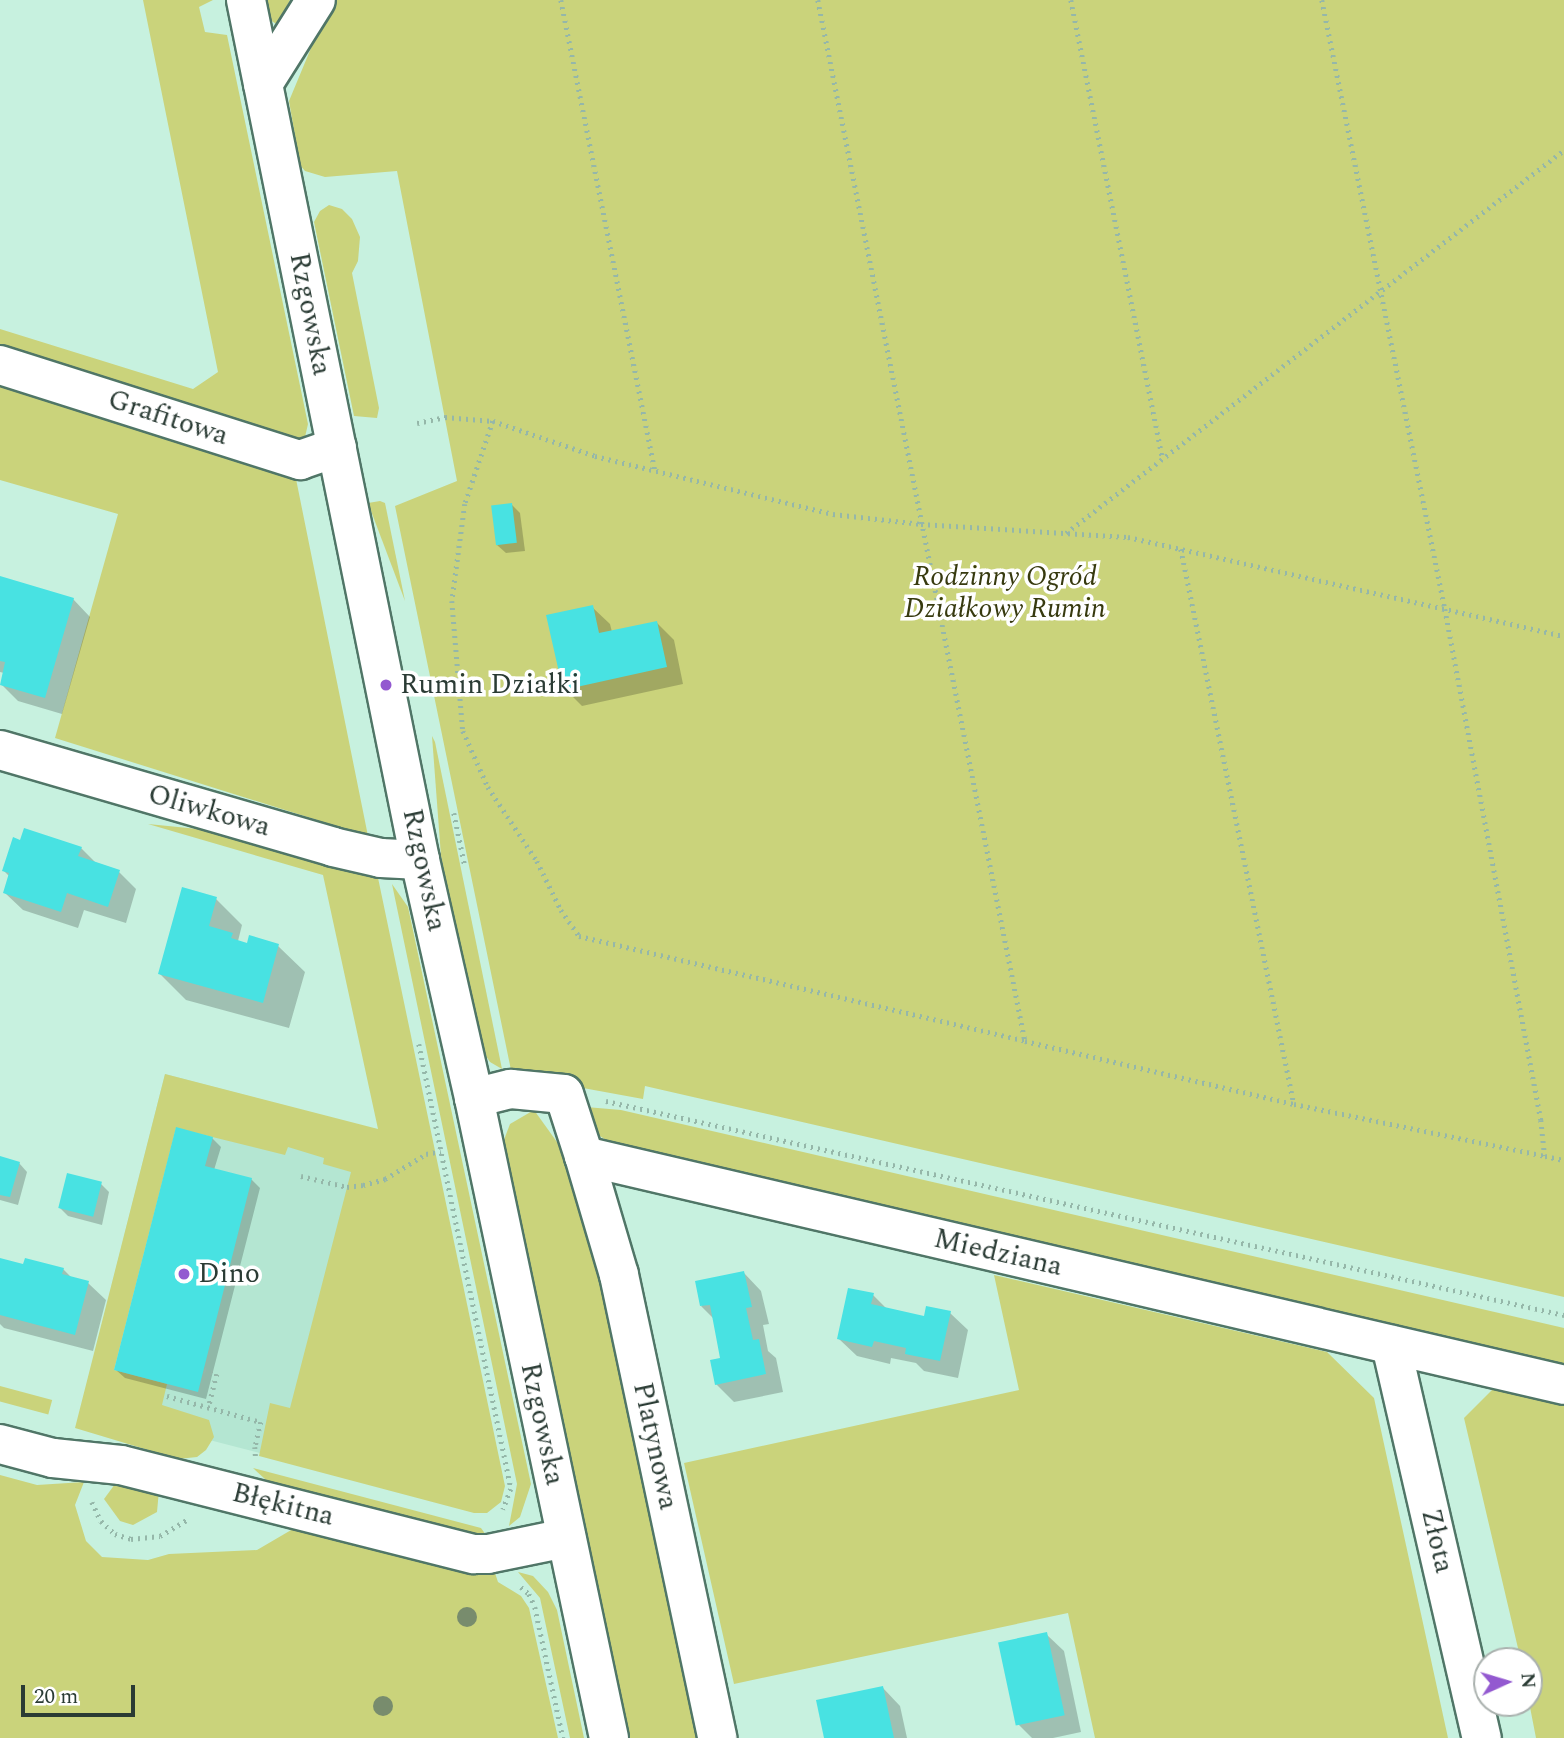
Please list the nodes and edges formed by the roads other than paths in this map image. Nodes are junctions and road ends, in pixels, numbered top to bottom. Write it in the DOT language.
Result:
graph roads {
  1 [pos="246,0"];
  2 [pos="316,0"];
  3 [pos="263,84"];
  4 [pos="0,365"];
  5 [pos="337,447"];
  6 [pos="0,750"];
  7 [pos="421,860"];
  8 [pos="474,1098"];
  9 [pos="584,1156"];
  10 [pos="1391,1345"];
  11 [pos="1564,1385"];
  12 [pos="0,1444"];
  13 [pos="566,1538"];
  14 [pos="609,1738"];
  15 [pos="717,1738"];
  16 [pos="1482,1738"];
  1 -- 3 [label="street, Rzgowska"];
  2 -- 3 [label="street"];
  3 -- 5 [label="street, Rzgowska"];
  4 -- 5 [label="street, Grafitowa"];
  5 -- 7 [label="street, Rzgowska"];
  6 -- 7 [label="street, Oliwkowa"];
  7 -- 8 [label="street, Rzgowska"];
  8 -- 9 [label="street"];
  8 -- 13 [label="street, Rzgowska"];
  9 -- 10 [label="street, Miedziana"];
  9 -- 15 [label="street, Platynowa"];
  10 -- 11 [label="street, Miedziana"];
  10 -- 16 [label="street, Złota"];
  12 -- 13 [label="street, Błękitna"];
  13 -- 14 [label="street, Rzgowska"];
}
